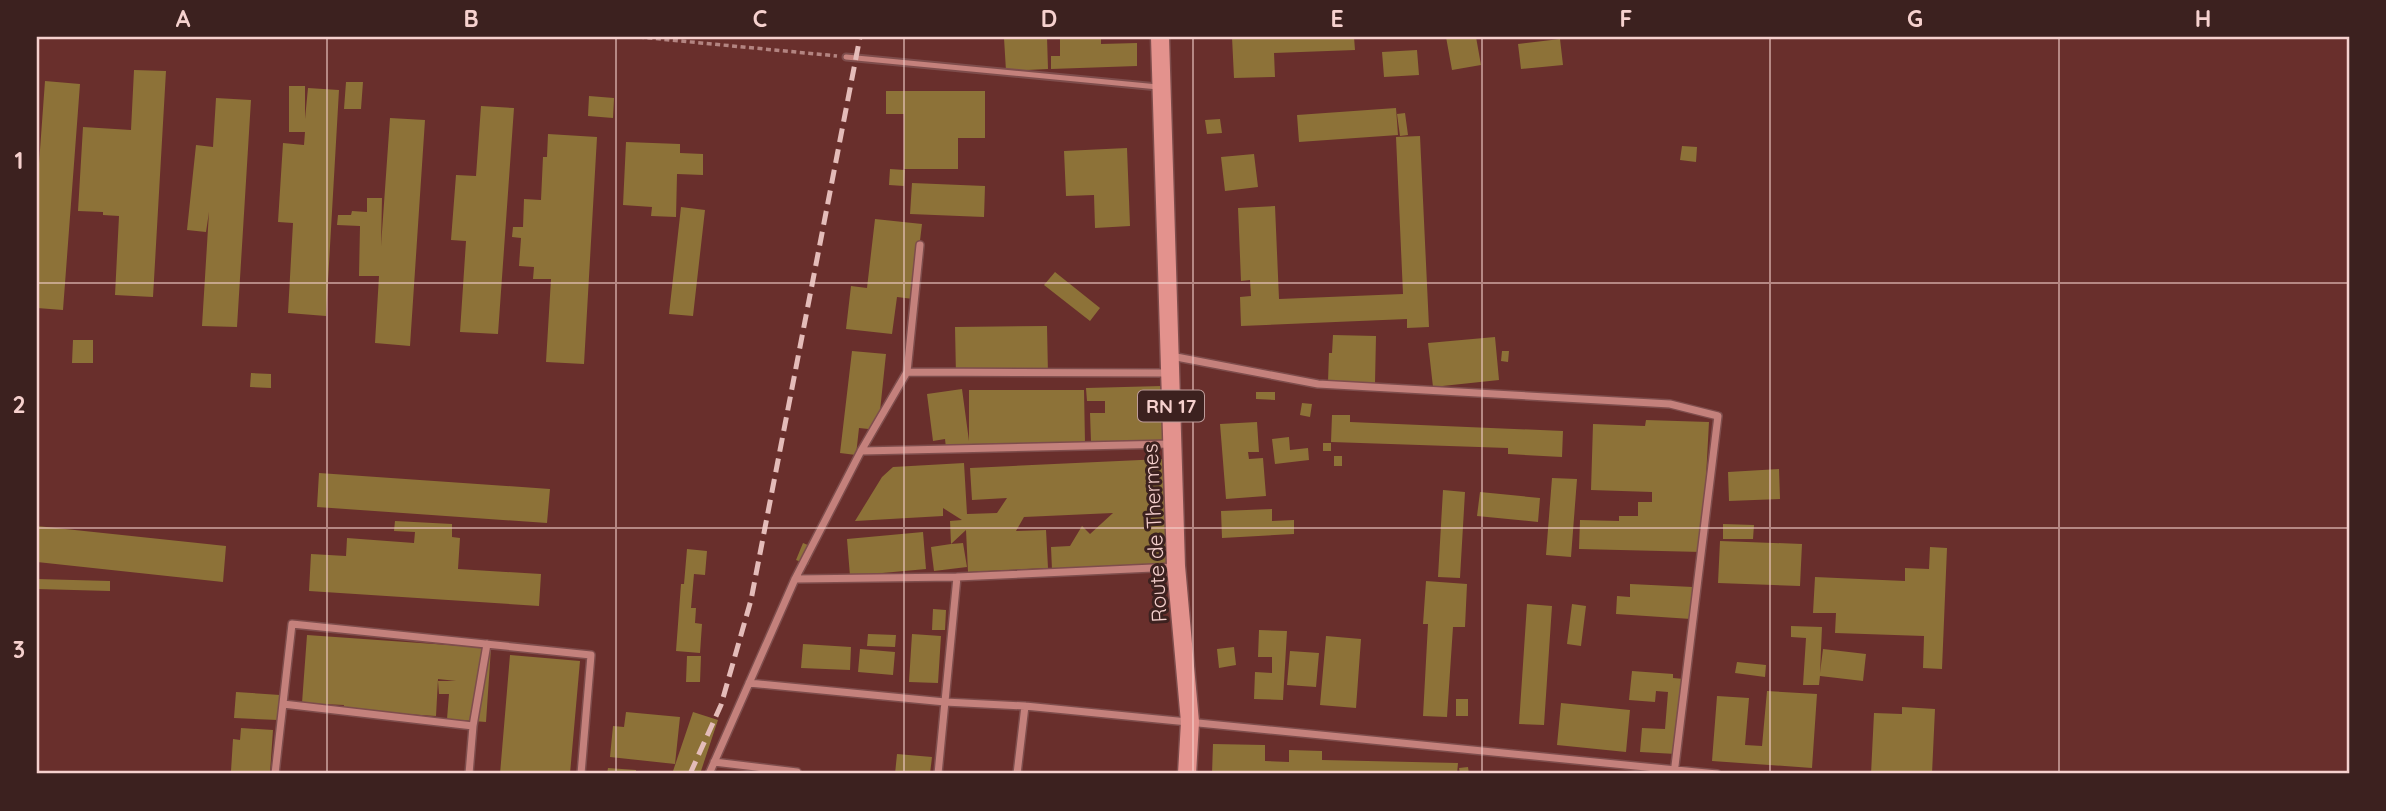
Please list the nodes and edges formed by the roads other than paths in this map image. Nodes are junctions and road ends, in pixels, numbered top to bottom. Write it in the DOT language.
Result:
graph roads {
  1 [pos="1159,37"];
  2 [pos="846,57"];
  3 [pos="1161,87"];
  4 [pos="920,245"];
  5 [pos="1170,364"];
  6 [pos="906,372"];
  7 [pos="1172,443"];
  8 [pos="861,451"];
  9 [pos="1176,566"];
  10 [pos="957,577"];
  11 [pos="794,579"];
  12 [pos="487,644"];
  13 [pos="749,683"];
  14 [pos="945,702"];
  15 [pos="283,704"];
  16 [pos="1025,706"];
  17 [pos="1190,722"];
  18 [pos="473,726"];
  19 [pos="714,762"];
  20 [pos="797,772"];
  21 [pos="1674,772"];
  22 [pos="275,774"];
  23 [pos="469,774"];
  24 [pos="581,774"];
  25 [pos="709,774"];
  26 [pos="938,774"];
  27 [pos="1017,774"];
  28 [pos="1187,774"];
  29 [pos="1717,774"];
  1 -- 3 [label="main road, Route de Thermes / RN 17"];
  2 -- 3 [label="lane"];
  3 -- 5 [label="main road, Route de Thermes / RN 17"];
  4 -- 6 [label="street"];
  5 -- 6 [label="street"];
  5 -- 7 [label="main road, Route de Thermes / RN 17"];
  5 -- 21 [label="street"];
  6 -- 8 [label="street"];
  7 -- 8 [label="street"];
  7 -- 9 [label="main road, Route de Thermes / RN 17"];
  8 -- 11 [label="street"];
  9 -- 10 [label="street"];
  9 -- 17 [label="main road, Route de Thermes / RN 17"];
  10 -- 11 [label="street"];
  10 -- 14 [label="street"];
  11 -- 13 [label="street"];
  12 -- 15 [label="street"];
  12 -- 18 [label="street"];
  12 -- 24 [label="street"];
  13 -- 14 [label="street"];
  13 -- 19 [label="street"];
  14 -- 16 [label="street"];
  14 -- 26 [label="street"];
  15 -- 18 [label="street"];
  15 -- 22 [label="street"];
  16 -- 17 [label="street"];
  16 -- 27 [label="street"];
  17 -- 21 [label="street"];
  17 -- 28 [label="main road, Route de Thermes / RN 17"];
  18 -- 23 [label="street"];
  19 -- 20 [label="street"];
  19 -- 25 [label="street"];
  21 -- 29 [label="street"];
}
